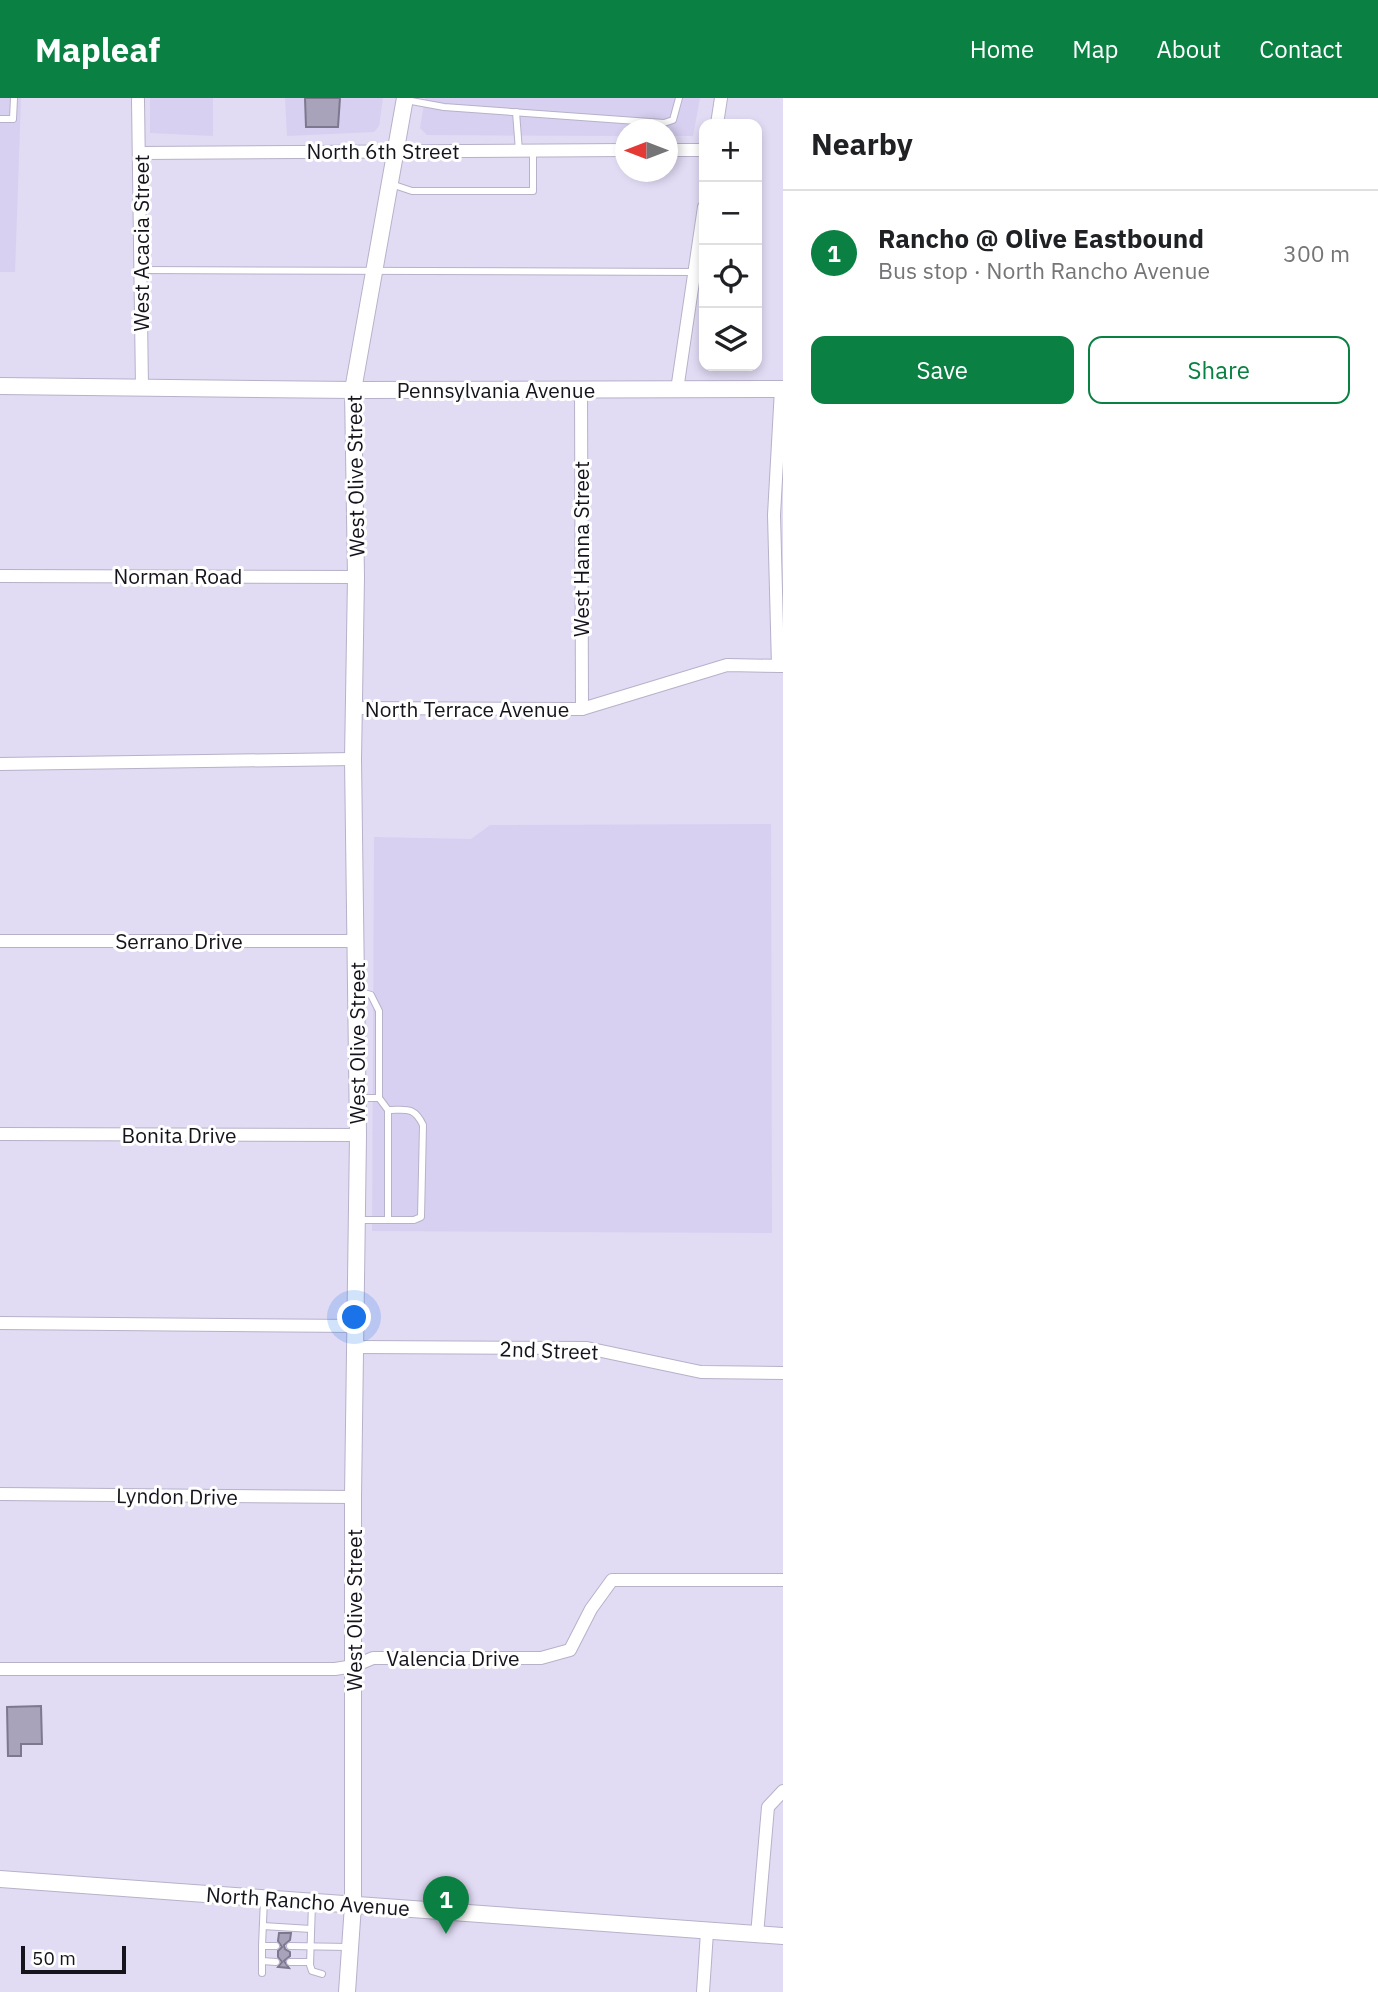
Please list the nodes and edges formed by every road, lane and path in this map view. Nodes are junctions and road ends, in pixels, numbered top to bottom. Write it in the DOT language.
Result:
graph roads {
  1 [pos="14,98"];
  2 [pos="445,98"];
  3 [pos="679,98"];
  4 [pos="721,98"];
  5 [pos="138,99"];
  6 [pos="404,99"];
  7 [pos="444,107"];
  8 [pos="516,112"];
  9 [pos="0,119"];
  10 [pos="673,119"];
  11 [pos="718,119"];
  12 [pos="615,122"];
  13 [pos="519,150"];
  14 [pos="533,150"];
  15 [pos="615,150"];
  16 [pos="678,150"];
  17 [pos="699,150"];
  18 [pos="395,151"];
  19 [pos="140,153"];
  20 [pos="389,184"];
  21 [pos="699,243"];
  22 [pos="141,270"];
  23 [pos="374,270"];
  24 [pos="695,272"];
  25 [pos="0,386"];
  26 [pos="142,387"];
  27 [pos="581,389"];
  28 [pos="782,389"];
  29 [pos="353,390"];
  30 [pos="677,390"];
  31 [pos="778,515"];
  32 [pos="0,576"];
  33 [pos="356,577"];
  34 [pos="780,666"];
  35 [pos="354,708"];
  36 [pos="582,709"];
  37 [pos="353,759"];
  38 [pos="0,764"];
  39 [pos="0,941"];
  40 [pos="357,941"];
  41 [pos="357,991"];
  42 [pos="358,1098"];
  43 [pos="379,1098"];
  44 [pos="388,1110"];
  45 [pos="0,1135"];
  46 [pos="358,1135"];
  47 [pos="357,1220"];
  48 [pos="388,1220"];
  49 [pos="0,1323"];
  50 [pos="357,1326"];
  51 [pos="355,1347"];
  52 [pos="783,1373"];
  53 [pos="0,1494"];
  54 [pos="353,1497"];
  55 [pos="783,1580"];
  56 [pos="354,1666"];
  57 [pos="0,1670"];
  58 [pos="783,1791"];
  59 [pos="0,1879"];
  60 [pos="264,1897"];
  61 [pos="312,1901"];
  62 [pos="353,1905"];
  63 [pos="263,1926"];
  64 [pos="311,1929"];
  65 [pos="707,1932"];
  66 [pos="757,1934"];
  67 [pos="783,1936"];
  68 [pos="262,1946"];
  69 [pos="276,1946"];
  70 [pos="290,1946"];
  71 [pos="310,1947"];
  72 [pos="350,1947"];
  73 [pos="262,1961"];
  74 [pos="276,1962"];
  75 [pos="290,1962"];
  76 [pos="310,1962"];
  77 [pos="262,1973"];
  78 [pos="322,1975"];
  79 [pos="347,1992"];
  80 [pos="703,1992"];
  1 -- 9 [label="lane"];
  2 -- 7 [label="lane"];
  3 -- 10 [label="lane"];
  4 -- 11 [label="street"];
  5 -- 19 [label="street, West Acacia Street"];
  6 -- 7 [label="lane"];
  6 -- 18 [label="street, West Olive Street"];
  7 -- 8 [label="lane"];
  8 -- 12 [label="lane"];
  8 -- 13 [label="lane"];
  13 -- 14 [label="street, North 6th Street"];
  13 -- 18 [label="street, North 6th Street"];
  14 -- 15 [label="street, North 6th Street"];
  14 -- 20 [label="lane"];
  16 -- 17 [label="street"];
  18 -- 19 [label="street, North 6th Street"];
  18 -- 20 [label="street, West Olive Street"];
  19 -- 22 [label="street, West Acacia Street"];
  20 -- 23 [label="street, West Olive Street"];
  21 -- 24 [label="street"];
  22 -- 23 [label="lane"];
  22 -- 26 [label="street, West Acacia Street"];
  23 -- 24 [label="lane"];
  23 -- 29 [label="street, West Olive Street"];
  24 -- 30 [label="street"];
  25 -- 26 [label="street, Pennsylvania Avenue"];
  26 -- 29 [label="street, Pennsylvania Avenue"];
  27 -- 29 [label="street, Pennsylvania Avenue"];
  27 -- 30 [label="street, Pennsylvania Avenue"];
  27 -- 36 [label="street, West Hanna Street"];
  28 -- 30 [label="street, Pennsylvania Avenue"];
  28 -- 31 [label="street"];
  29 -- 33 [label="street, West Olive Street"];
  31 -- 34 [label="street"];
  32 -- 33 [label="street, Norman Road"];
  33 -- 35 [label="street, West Olive Street"];
  34 -- 36 [label="street, North Terrace Avenue"];
  35 -- 36 [label="street, North Terrace Avenue"];
  35 -- 37 [label="street, West Olive Street"];
  37 -- 38 [label="street"];
  37 -- 40 [label="street, West Olive Street"];
  39 -- 40 [label="street, Serrano Drive"];
  40 -- 41 [label="street, West Olive Street"];
  41 -- 42 [label="street, West Olive Street"];
  41 -- 43 [label="lane"];
  42 -- 43 [label="lane"];
  42 -- 46 [label="street, West Olive Street"];
  43 -- 44 [label="lane"];
  44 -- 48 [label="lane"];
  44 -- 48 [label="lane"];
  45 -- 46 [label="street, Bonita Drive"];
  46 -- 47 [label="street, West Olive Street"];
  47 -- 48 [label="lane"];
  47 -- 50 [label="street, West Olive Street"];
  49 -- 50 [label="street"];
  50 -- 51 [label="street, West Olive Street"];
  51 -- 52 [label="street, 2nd Street"];
  51 -- 54 [label="street, West Olive Street"];
  53 -- 54 [label="street, Lyndon Drive"];
  54 -- 56 [label="street, West Olive Street"];
  55 -- 56 [label="street, Valencia Drive"];
  56 -- 57 [label="street, Valencia Drive"];
  56 -- 62 [label="street, West Olive Street"];
  58 -- 66 [label="street"];
  59 -- 60 [label="street, North Rancho Avenue"];
  60 -- 61 [label="street, North Rancho Avenue"];
  60 -- 63 [label="lane"];
  61 -- 62 [label="street, North Rancho Avenue"];
  61 -- 64 [label="lane"];
  62 -- 65 [label="street, North Rancho Avenue"];
  62 -- 72 [label="street, West Olive Street"];
  63 -- 64 [label="lane"];
  63 -- 68 [label="lane"];
  64 -- 71 [label="lane"];
  65 -- 66 [label="street, North Rancho Avenue"];
  65 -- 80 [label="street"];
  66 -- 67 [label="street, North Rancho Avenue"];
  68 -- 69 [label="lane"];
  68 -- 73 [label="lane"];
  70 -- 71 [label="lane"];
  71 -- 72 [label="lane"];
  71 -- 76 [label="lane"];
  72 -- 79 [label="street, West Olive Street"];
  73 -- 74 [label="lane"];
  73 -- 77 [label="lane"];
  75 -- 76 [label="lane"];
  76 -- 78 [label="lane"];
}
